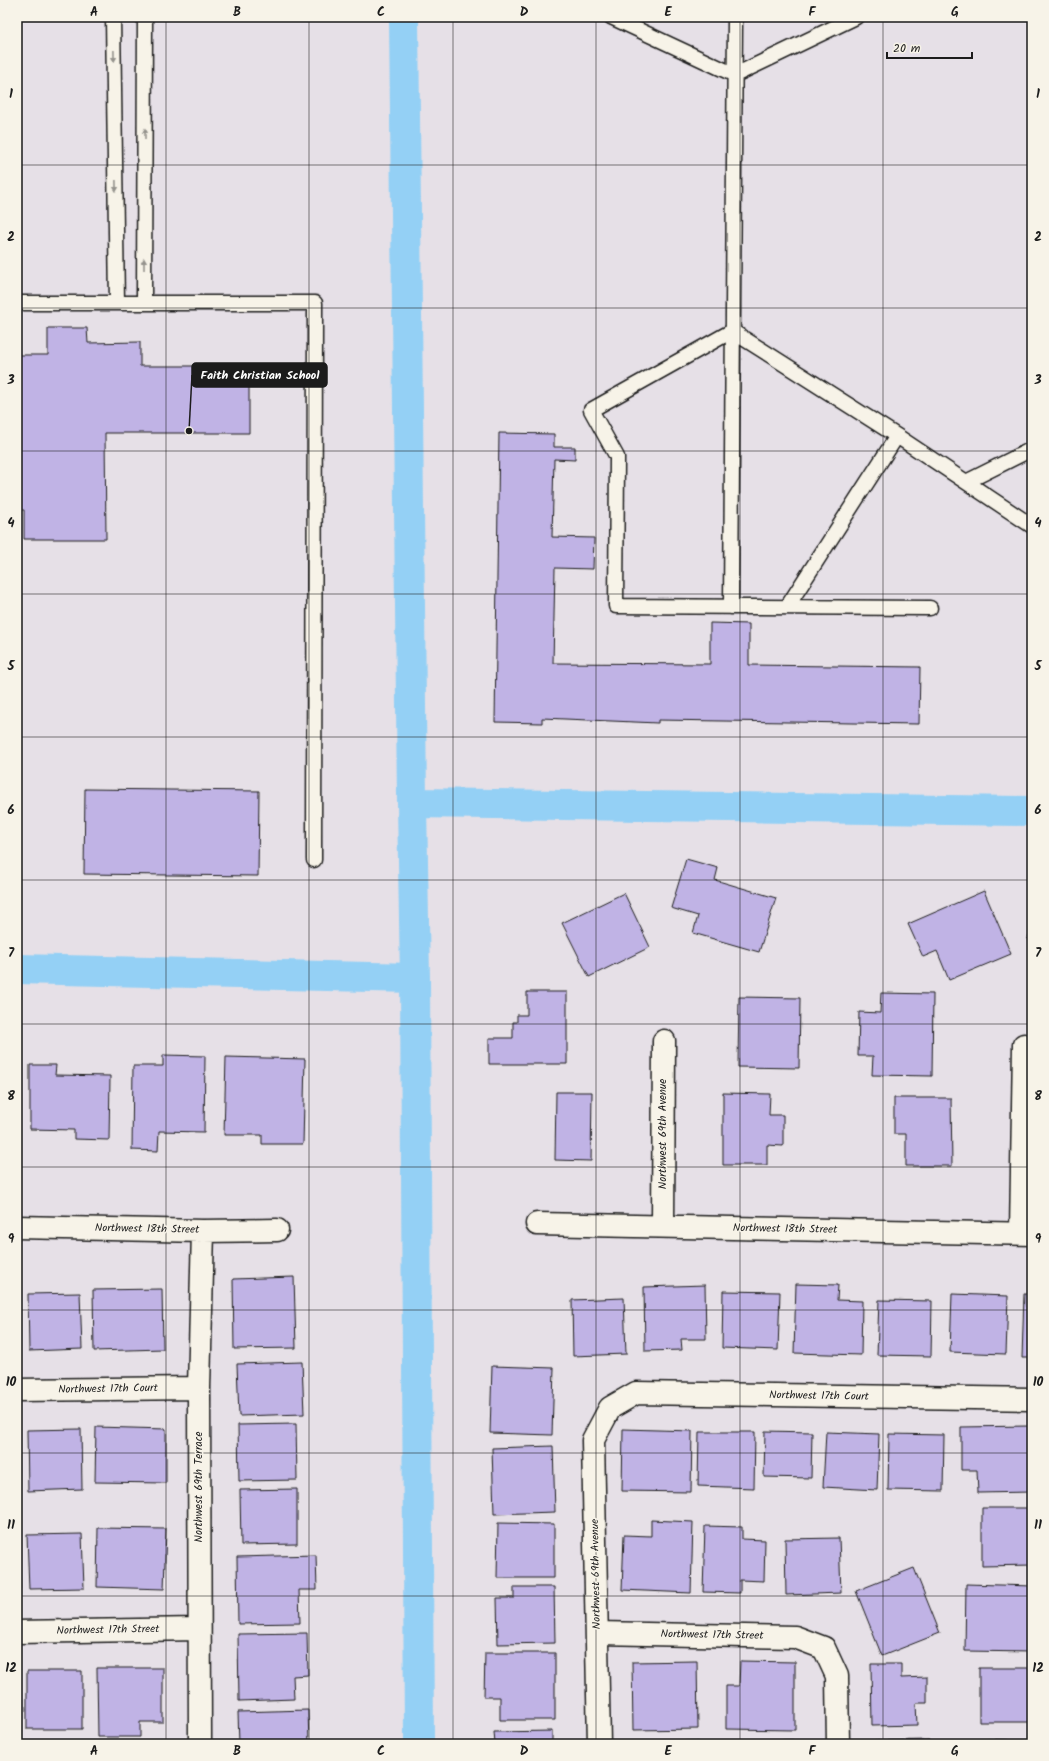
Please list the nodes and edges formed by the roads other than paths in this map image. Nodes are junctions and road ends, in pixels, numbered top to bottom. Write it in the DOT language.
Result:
graph roads {
  1 [pos="113,17"];
  2 [pos="145,17"];
  3 [pos="611,17"];
  4 [pos="735,17"];
  5 [pos="856,17"];
  6 [pos="735,75"];
  7 [pos="17,303"];
  8 [pos="117,303"];
  9 [pos="144,303"];
  10 [pos="732,331"];
  11 [pos="897,436"];
  12 [pos="1032,449"];
  13 [pos="966,482"];
  14 [pos="1032,526"];
  15 [pos="731,607"];
  16 [pos="787,607"];
  17 [pos="930,608"];
  18 [pos="314,860"];
  19 [pos="664,1041"];
  20 [pos="1024,1045"];
  21 [pos="537,1224"];
  22 [pos="663,1226"];
  23 [pos="17,1227"];
  24 [pos="203,1230"];
  25 [pos="277,1230"];
  26 [pos="1026,1234"];
  27 [pos="199,1388"];
  28 [pos="17,1390"];
  29 [pos="1032,1399"];
  30 [pos="610,1408"];
  31 [pos="199,1629"];
  32 [pos="17,1632"];
  33 [pos="598,1632"];
  34 [pos="200,1744"];
  35 [pos="599,1744"];
  36 [pos="838,1744"];
  1 -- 8 [label="lane, one-way"];
  9 -- 2 [label="lane, one-way"];
  3 -- 6 [label="lane"];
  4 -- 6 [label="lane"];
  5 -- 6 [label="lane"];
  6 -- 10 [label="lane"];
  7 -- 8 [label="lane"];
  8 -- 9 [label="lane"];
  9 -- 18 [label="lane"];
  10 -- 11 [label="lane"];
  10 -- 15 [label="lane"];
  10 -- 15 [label="lane"];
  11 -- 13 [label="lane"];
  11 -- 16 [label="lane"];
  12 -- 13 [label="lane"];
  13 -- 14 [label="lane"];
  15 -- 16 [label="lane"];
  16 -- 17 [label="lane"];
  19 -- 22 [label="street, Northwest 69th Avenue"];
  20 -- 26 [label="street"];
  21 -- 22 [label="street, Northwest 18th Street"];
  22 -- 26 [label="street, Northwest 18th Street"];
  23 -- 24 [label="street, Northwest 18th Street"];
  24 -- 25 [label="street, Northwest 18th Street"];
  24 -- 27 [label="street, Northwest 69th Terrace"];
  27 -- 28 [label="street, Northwest 17th Court"];
  27 -- 31 [label="street, Northwest 69th Terrace"];
  29 -- 30 [label="street, Northwest 17th Court"];
  30 -- 33 [label="street, Northwest 69th Avenue"];
  31 -- 32 [label="street, Northwest 17th Street"];
  31 -- 34 [label="street, Northwest 69th Terrace"];
  33 -- 35 [label="street, Northwest 69th Avenue"];
  33 -- 36 [label="street, Northwest 17th Street"];
}
